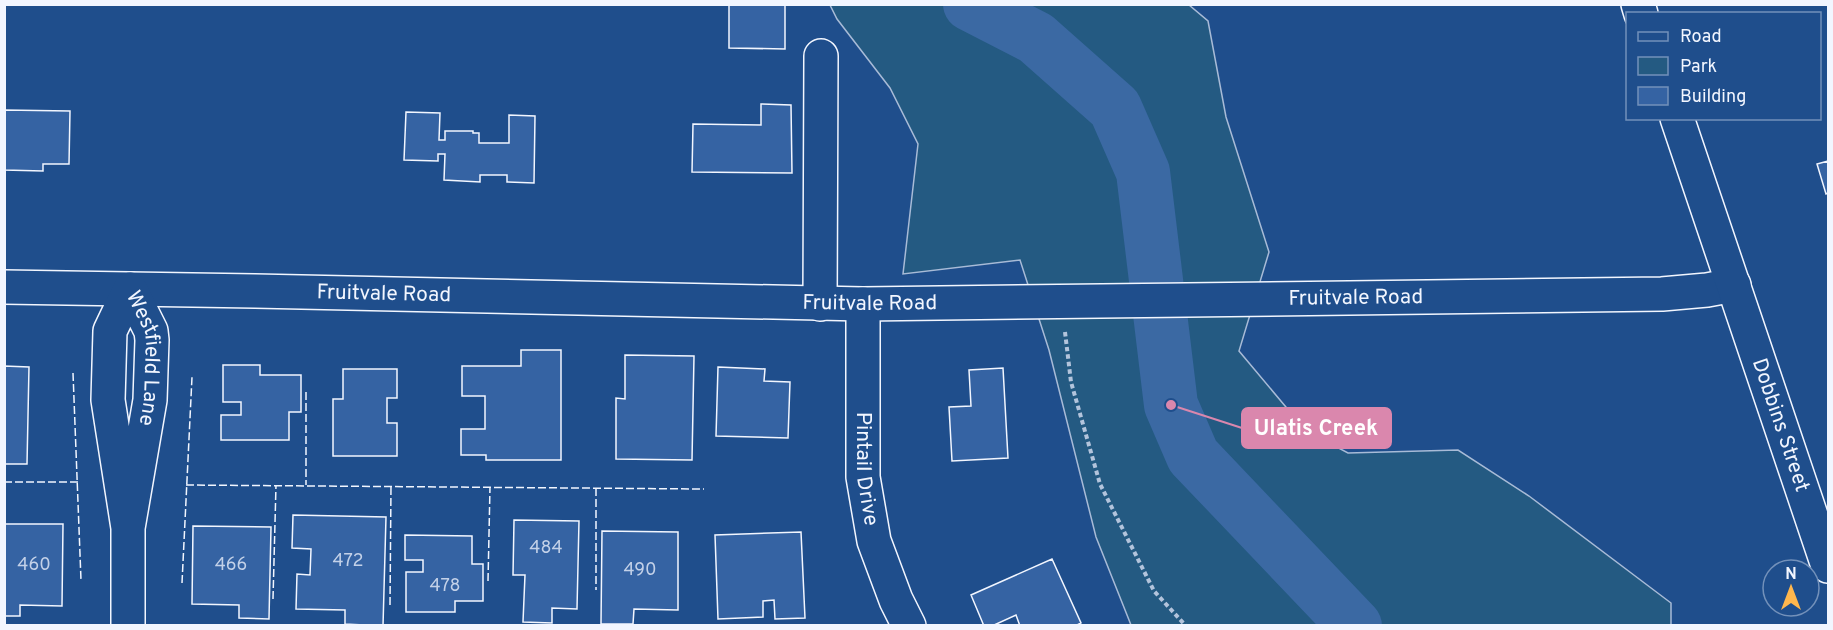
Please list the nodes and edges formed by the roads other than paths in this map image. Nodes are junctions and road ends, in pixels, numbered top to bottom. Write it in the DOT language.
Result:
graph roads {
  1 [pos="821,56"];
  2 [pos="1678,120"];
  3 [pos="1734,285"];
  4 [pos="4,287"];
  5 [pos="130,289"];
  6 [pos="820,304"];
  7 [pos="863,304"];
  8 [pos="1828,566"];
  9 [pos="128,626"];
  10 [pos="909,626"];
  1 -- 6 [label="street"];
  2 -- 3 [label="street, Dobbins Street"];
  3 -- 7 [label="street, Fruitvale Road"];
  3 -- 8 [label="street, Dobbins Street"];
  4 -- 5 [label="street, Fruitvale Road"];
  5 -- 6 [label="street, Fruitvale Road"];
  5 -- 9 [label="street, Westfield Lane"];
  6 -- 7 [label="street, Fruitvale Road"];
  7 -- 10 [label="street, Pintail Drive"];
}
